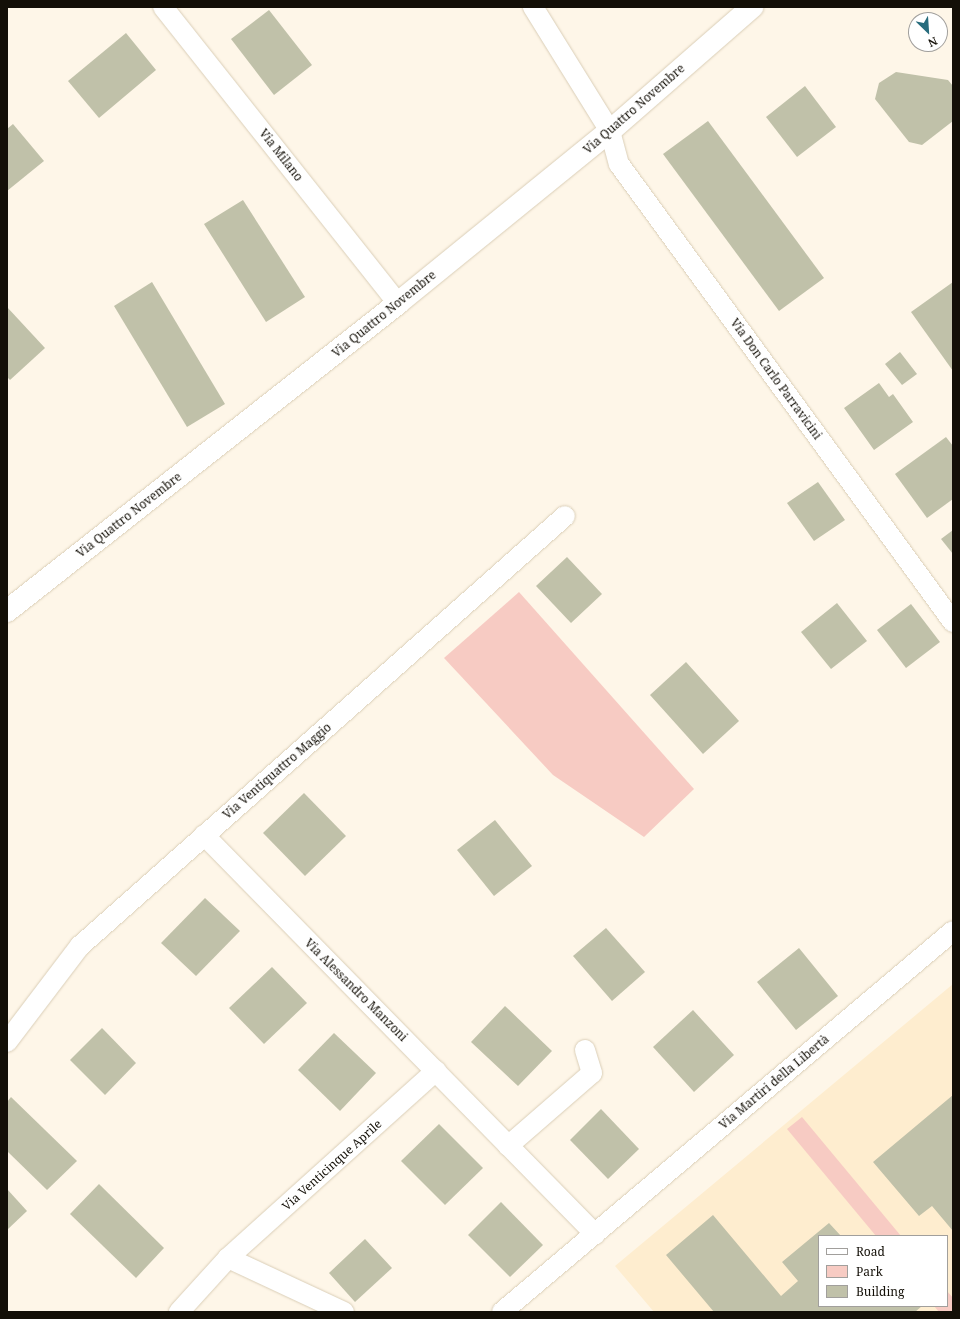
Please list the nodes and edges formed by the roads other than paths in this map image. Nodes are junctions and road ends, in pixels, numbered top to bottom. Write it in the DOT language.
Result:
graph roads {
  1 [pos="163,7"];
  2 [pos="534,7"];
  3 [pos="752,7"];
  4 [pos="610,131"];
  5 [pos="398,304"];
  6 [pos="565,516"];
  7 [pos="7,611"];
  8 [pos="953,622"];
  9 [pos="204,835"];
  10 [pos="953,930"];
  11 [pos="7,1042"];
  12 [pos="585,1050"];
  13 [pos="436,1071"];
  14 [pos="508,1146"];
  15 [pos="595,1234"];
  16 [pos="228,1258"];
  17 [pos="179,1312"];
  18 [pos="344,1312"];
  19 [pos="502,1312"];
  1 -- 5 [label="street, Via Milano"];
  2 -- 4 [label="street, Via Don Carlo Parravicini"];
  3 -- 4 [label="street, Via Quattro Novembre"];
  4 -- 5 [label="street, Via Quattro Novembre"];
  4 -- 8 [label="street, Via Don Carlo Parravicini"];
  5 -- 7 [label="street, Via Quattro Novembre"];
  6 -- 9 [label="street, Via Ventiquattro Maggio"];
  9 -- 11 [label="street, Via Ventiquattro Maggio"];
  9 -- 13 [label="street, Via Alessandro Manzoni"];
  10 -- 15 [label="street, Via Martiri della Libertà"];
  12 -- 14 [label="street"];
  13 -- 14 [label="street, Via Alessandro Manzoni"];
  13 -- 16 [label="street, Via Venticinque Aprile"];
  14 -- 15 [label="street, Via Alessandro Manzoni"];
  15 -- 19 [label="street"];
  16 -- 17 [label="street, Via Venticinque Aprile"];
  16 -- 18 [label="street"];
}
